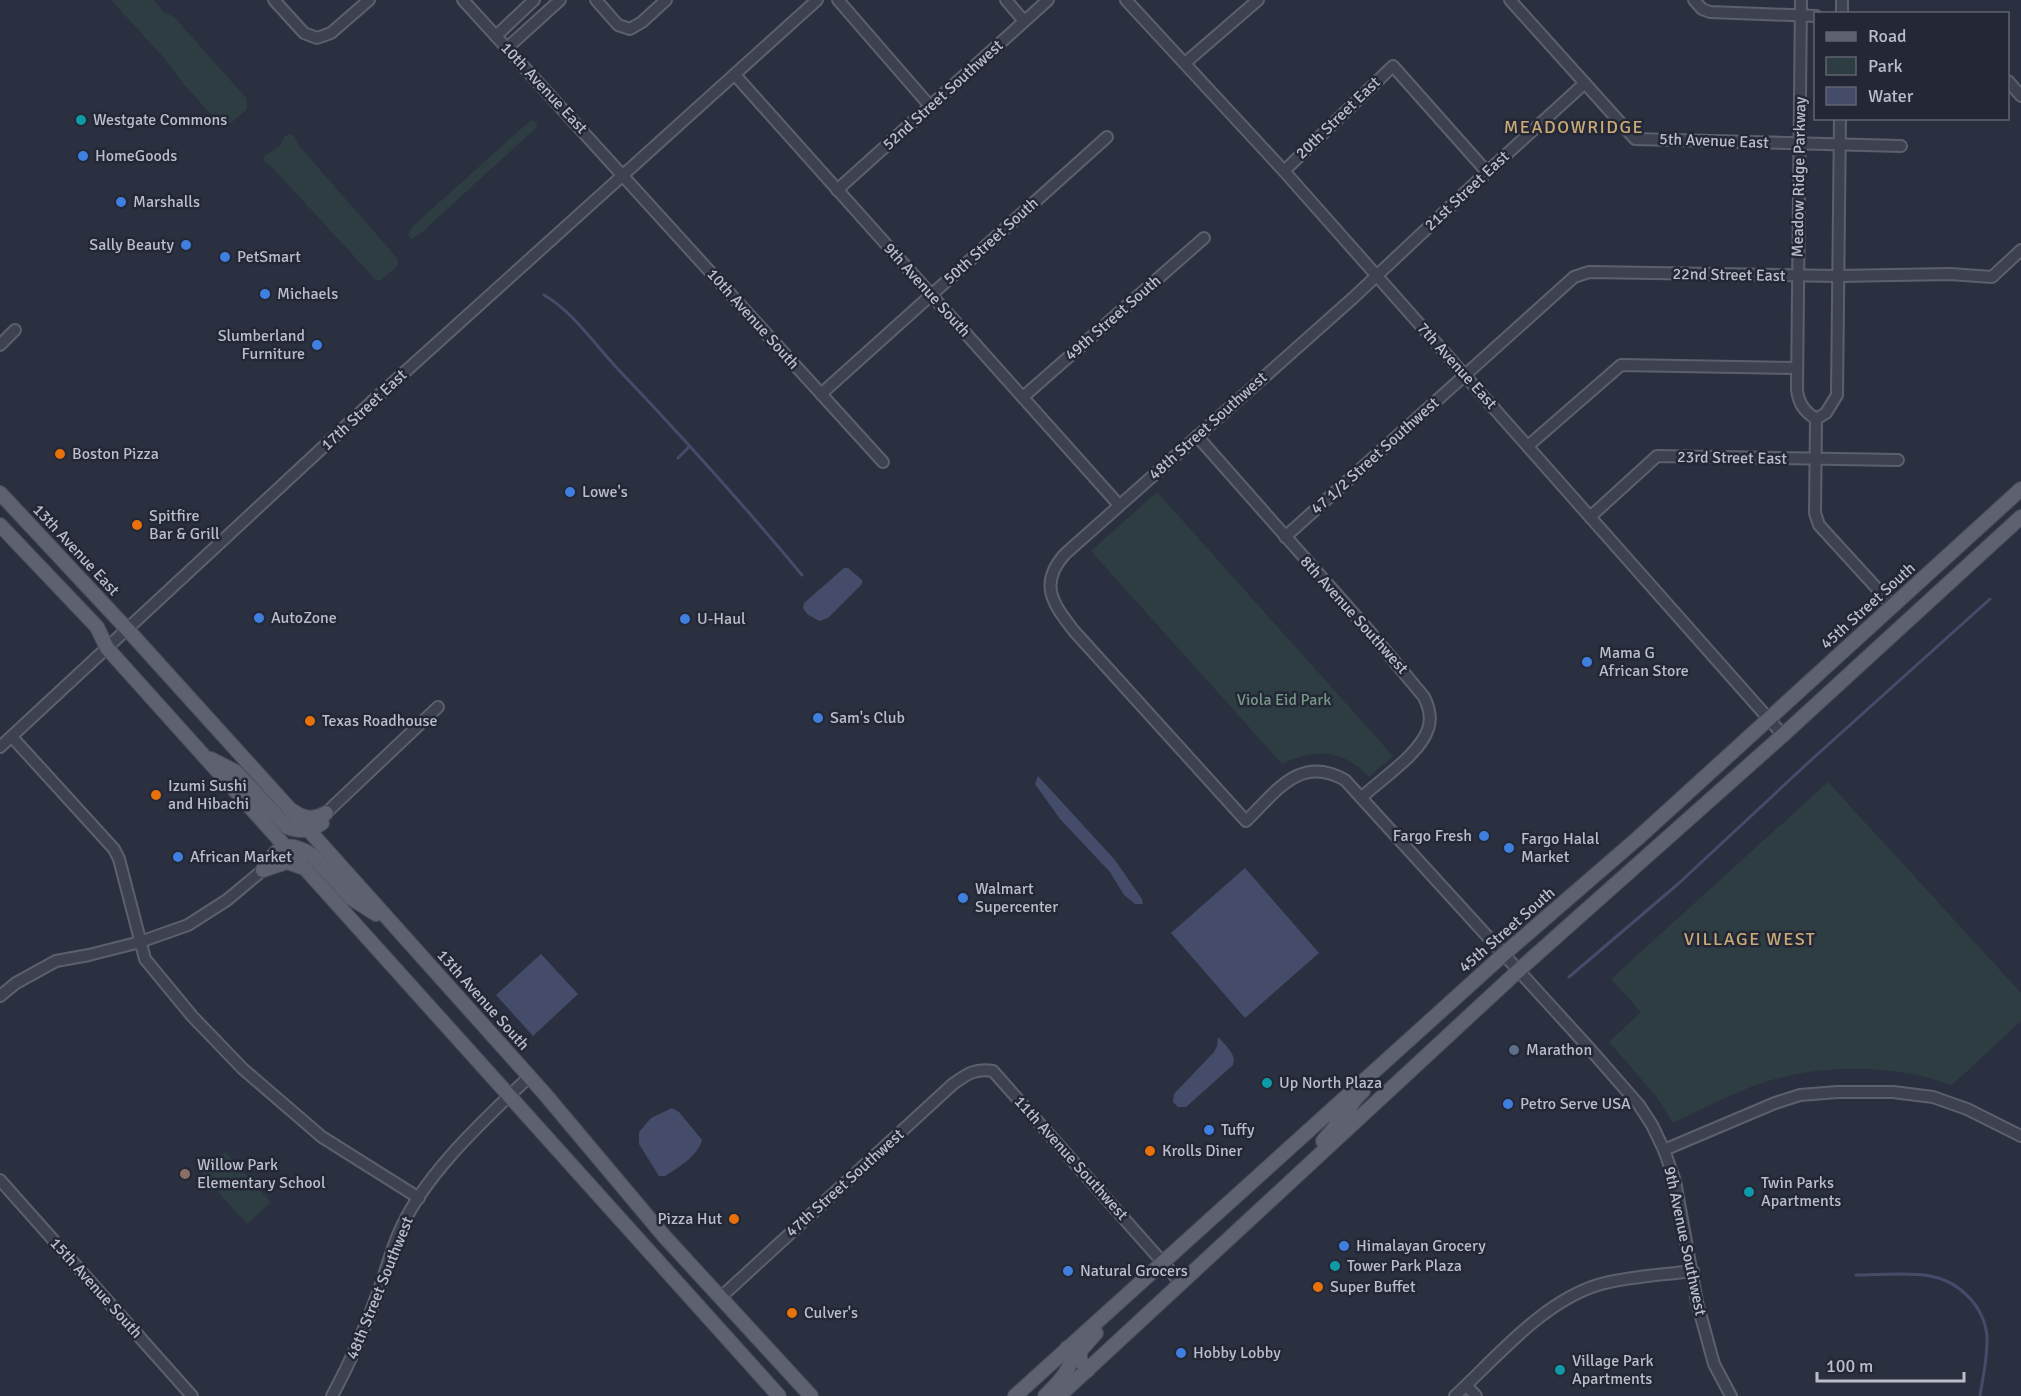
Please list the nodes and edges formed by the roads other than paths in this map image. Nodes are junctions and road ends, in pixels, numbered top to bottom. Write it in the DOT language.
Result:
graph roads {
  1 [pos="274,0"];
  2 [pos="369,0"];
  3 [pos="463,0"];
  4 [pos="534,0"];
  5 [pos="560,0"];
  6 [pos="596,0"];
  7 [pos="666,0"];
  8 [pos="817,0"];
  9 [pos="838,0"];
  10 [pos="1005,0"];
  11 [pos="1048,0"];
  12 [pos="1126,0"];
  13 [pos="1258,0"];
  14 [pos="1510,0"];
  15 [pos="1694,0"];
  16 [pos="1802,0"];
  17 [pos="1801,16"];
  18 [pos="1814,16"];
  19 [pos="1024,21"];
  20 [pos="496,36"];
  21 [pos="507,48"];
  22 [pos="1185,63"];
  23 [pos="735,75"];
  24 [pos="1585,83"];
  25 [pos="2009,83"];
  26 [pos="2021,96"];
  27 [pos="930,106"];
  28 [pos="1840,120"];
  29 [pos="1107,137"];
  30 [pos="1799,143"];
  31 [pos="1839,144"];
  32 [pos="1901,146"];
  33 [pos="1284,171"];
  34 [pos="1487,172"];
  35 [pos="624,175"];
  36 [pos="837,190"];
  37 [pos="1204,238"];
  38 [pos="2021,249"];
  39 [pos="1377,276"];
  40 [pos="1798,276"];
  41 [pos="1838,276"];
  42 [pos="931,294"];
  43 [pos="15,330"];
  44 [pos="0,345"];
  45 [pos="1796,368"];
  46 [pos="1465,375"];
  47 [pos="821,394"];
  48 [pos="1023,397"];
  49 [pos="1816,419"];
  50 [pos="1197,436"];
  51 [pos="1529,446"];
  52 [pos="1815,460"];
  53 [pos="1898,460"];
  54 [pos="883,462"];
  55 [pos="2021,489"];
  56 [pos="0,493"];
  57 [pos="1119,505"];
  58 [pos="1590,517"];
  59 [pos="2021,517"];
  60 [pos="0,525"];
  61 [pos="1285,537"];
  62 [pos="1893,606"];
  63 [pos="127,629"];
  64 [pos="107,648"];
  65 [pos="438,707"];
  66 [pos="1768,718"];
  67 [pos="1783,735"];
  68 [pos="12,737"];
  69 [pos="0,747"];
  70 [pos="204,755"];
  71 [pos="1362,797"];
  72 [pos="288,807"];
  73 [pos="324,818"];
  74 [pos="307,830"];
  75 [pos="280,849"];
  76 [pos="328,853"];
  77 [pos="306,869"];
  78 [pos="263,870"];
  79 [pos="393,925"];
  80 [pos="140,942"];
  81 [pos="1504,954"];
  82 [pos="1520,970"];
  83 [pos="0,996"];
  84 [pos="1424,1026"];
  85 [pos="971,1071"];
  86 [pos="530,1077"];
  87 [pos="510,1096"];
  88 [pos="1335,1107"];
  89 [pos="1350,1125"];
  90 [pos="2021,1136"];
  91 [pos="1664,1150"];
  92 [pos="0,1180"];
  93 [pos="419,1198"];
  94 [pos="1262,1209"];
  95 [pos="622,1220"];
  96 [pos="1163,1262"];
  97 [pos="1693,1271"];
  98 [pos="1181,1283"];
  99 [pos="721,1297"];
  100 [pos="1123,1298"];
  101 [pos="1067,1348"];
  102 [pos="1088,1370"];
  103 [pos="1467,1386"];
  104 [pos="192,1396"];
  105 [pos="332,1396"];
  106 [pos="779,1396"];
  107 [pos="811,1396"];
  108 [pos="1015,1396"];
  109 [pos="1045,1396"];
  110 [pos="1059,1396"];
  111 [pos="1455,1396"];
  112 [pos="1476,1396"];
  113 [pos="1731,1396"];
  1 -- 2 [label="street"];
  3 -- 20 [label="street, 10th Avenue East"];
  4 -- 20 [label="street"];
  5 -- 21 [label="street"];
  6 -- 7 [label="street"];
  8 -- 23 [label="street"];
  9 -- 27 [label="street"];
  10 -- 19 [label="street"];
  11 -- 19 [label="street, 52nd Street Southwest"];
  12 -- 22 [label="street, 7th Avenue East"];
  13 -- 22 [label="street"];
  14 -- 24 [label="street, 5th Avenue East"];
  15 -- 17 [label="street"];
  16 -- 17 [label="street, Meadow Ridge Parkway"];
  17 -- 18 [label="street"];
  17 -- 30 [label="street, Meadow Ridge Parkway"];
  19 -- 27 [label="street, 52nd Street Southwest"];
  20 -- 21 [label="street, 10th Avenue East"];
  21 -- 35 [label="street, 10th Avenue East"];
  22 -- 33 [label="street, 7th Avenue East"];
  23 -- 35 [label="street"];
  23 -- 36 [label="street, 9th Avenue South"];
  24 -- 30 [label="street, 5th Avenue East"];
  24 -- 34 [label="street, 21st Street East"];
  25 -- 26 [label="street"];
  27 -- 36 [label="street, 52nd Street Southwest"];
  28 -- 31 [label="street"];
  29 -- 42 [label="street, 50th Street South"];
  30 -- 31 [label="street, 5th Avenue East"];
  30 -- 40 [label="street, Meadow Ridge Parkway"];
  31 -- 32 [label="street, 5th Avenue East"];
  31 -- 41 [label="street"];
  33 -- 34 [label="street, 20th Street East"];
  33 -- 39 [label="street, 7th Avenue East"];
  34 -- 39 [label="street, 21st Street East"];
  35 -- 47 [label="street, 10th Avenue South"];
  35 -- 63 [label="street, 17th Street East"];
  36 -- 42 [label="street, 9th Avenue South"];
  37 -- 48 [label="street, 49th Street South"];
  38 -- 41 [label="street, 22nd Street East"];
  39 -- 46 [label="street, 7th Avenue East"];
  39 -- 50 [label="street, 48th Street Southwest"];
  40 -- 41 [label="street, 22nd Street East"];
  40 -- 45 [label="street, Meadow Ridge Parkway"];
  40 -- 46 [label="street, 22nd Street East"];
  41 -- 49 [label="street"];
  42 -- 47 [label="street, 50th Street South"];
  42 -- 48 [label="street, 9th Avenue South"];
  43 -- 44 [label="street"];
  45 -- 49 [label="street, Meadow Ridge Parkway"];
  45 -- 51 [label="street"];
  46 -- 51 [label="street, 7th Avenue East"];
  46 -- 61 [label="street, 47 1/2 Street Southwest"];
  47 -- 54 [label="street, 10th Avenue South"];
  48 -- 57 [label="street, 9th Avenue South"];
  49 -- 52 [label="street"];
  50 -- 57 [label="street, 48th Street Southwest"];
  50 -- 61 [label="street, 8th Avenue Southwest"];
  51 -- 58 [label="street, 7th Avenue East"];
  52 -- 53 [label="street, 23rd Street East"];
  52 -- 58 [label="street, 23rd Street East"];
  52 -- 62 [label="street"];
  55 -- 62 [label="main road, 45th Street South"];
  56 -- 63 [label="main road, 13th Avenue East"];
  57 -- 71 [label="street, 48th Street Southwest"];
  58 -- 66 [label="street, 7th Avenue East"];
  59 -- 67 [label="main road"];
  60 -- 64 [label="main road"];
  61 -- 71 [label="street, 8th Avenue Southwest"];
  62 -- 66 [label="main road, 45th Street South"];
  63 -- 64 [label="street, 17th Street East"];
  63 -- 72 [label="main road, 13th Avenue South"];
  64 -- 68 [label="street, 17th Street East"];
  64 -- 70 [label="main road"];
  65 -- 73 [label="street"];
  66 -- 67 [label="street, 7th Avenue East"];
  66 -- 81 [label="main road, 45th Street South"];
  67 -- 82 [label="main road"];
  68 -- 69 [label="street, 17th Street East"];
  68 -- 80 [label="street"];
  70 -- 74 [label="main road"];
  70 -- 75 [label="main road"];
  71 -- 81 [label="street, 9th Avenue Southwest"];
  72 -- 73 [label="main road"];
  72 -- 74 [label="main road, 13th Avenue South"];
  73 -- 74 [label="main road"];
  73 -- 76 [label="main road"];
  74 -- 76 [label="main road, 13th Avenue South"];
  75 -- 77 [label="main road"];
  75 -- 78 [label="main road"];
  75 -- 79 [label="main road"];
  76 -- 79 [label="main road, 13th Avenue South"];
  77 -- 78 [label="main road"];
  77 -- 87 [label="main road"];
  78 -- 80 [label="street"];
  79 -- 86 [label="main road, 13th Avenue South"];
  80 -- 83 [label="street"];
  80 -- 93 [label="street"];
  81 -- 82 [label="street, 9th Avenue Southwest"];
  81 -- 84 [label="main road, 45th Street South"];
  82 -- 89 [label="main road"];
  82 -- 91 [label="street, 9th Avenue Southwest"];
  84 -- 88 [label="main road, 45th Street South"];
  84 -- 89 [label="main road"];
  85 -- 96 [label="street, 11th Avenue Southwest"];
  85 -- 99 [label="street, 47th Street Southwest"];
  86 -- 87 [label="street, 48th Street Southwest"];
  86 -- 99 [label="main road, 13th Avenue South"];
  87 -- 93 [label="street, 48th Street Southwest"];
  87 -- 95 [label="main road"];
  88 -- 94 [label="main road"];
  88 -- 96 [label="main road, 45th Street South"];
  89 -- 94 [label="main road"];
  90 -- 91 [label="street"];
  91 -- 97 [label="street, 9th Avenue Southwest"];
  92 -- 104 [label="street, 15th Avenue South"];
  93 -- 105 [label="street, 48th Street Southwest"];
  94 -- 98 [label="main road"];
  95 -- 99 [label="main road"];
  95 -- 106 [label="main road"];
  96 -- 98 [label="street, 11th Avenue Southwest"];
  96 -- 100 [label="main road, 45th Street South"];
  97 -- 103 [label="street"];
  97 -- 113 [label="street, 9th Avenue Southwest"];
  98 -- 102 [label="main road"];
  99 -- 107 [label="main road, 13th Avenue South"];
  100 -- 101 [label="main road, 45th Street South"];
  100 -- 102 [label="main road"];
  101 -- 108 [label="main road, 45th Street South"];
  101 -- 109 [label="main road"];
  102 -- 110 [label="main road"];
  103 -- 111 [label="street"];
  103 -- 112 [label="street"];
}
